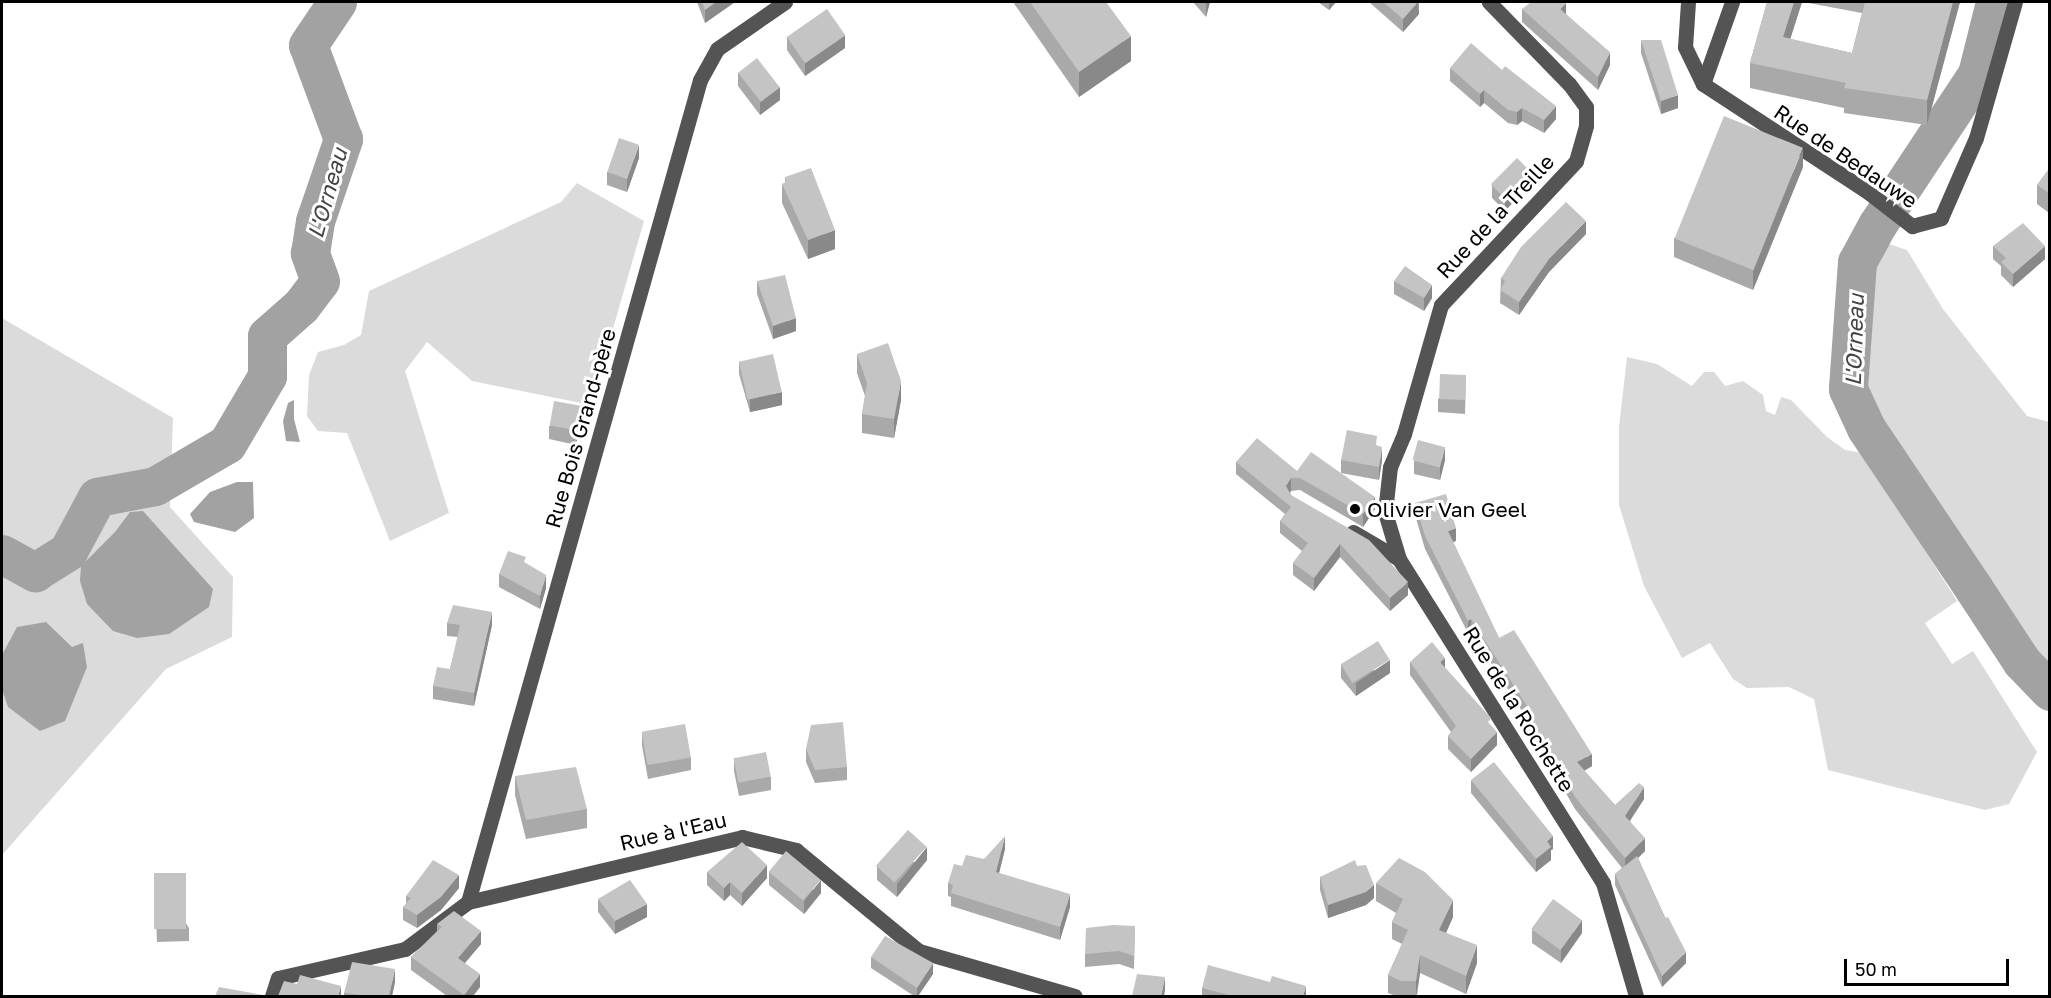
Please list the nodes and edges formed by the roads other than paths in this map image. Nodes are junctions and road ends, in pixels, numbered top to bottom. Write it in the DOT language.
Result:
graph roads {
  1 [pos="785,2"];
  2 [pos="1489,2"];
  3 [pos="1688,2"];
  4 [pos="1732,2"];
  5 [pos="2015,2"];
  6 [pos="1703,84"];
  7 [pos="1337,523"];
  8 [pos="1399,559"];
  9 [pos="468,902"];
  10 [pos="272,996"];
  11 [pos="1075,996"];
  12 [pos="1636,996"];
  1 -- 9 [label="street, Rue Bois Grand-père"];
  2 -- 8 [label="street, Rue de la Treille"];
  3 -- 6 [label="street"];
  4 -- 6 [label="street"];
  5 -- 6 [label="street, Rue de Bedauwe"];
  7 -- 8 [label="street, Rue de la Rochette"];
  8 -- 12 [label="street, Rue de la Rochette"];
  9 -- 10 [label="street, Rue à l'Eau"];
  9 -- 11 [label="street, Rue à l'Eau"];
}
